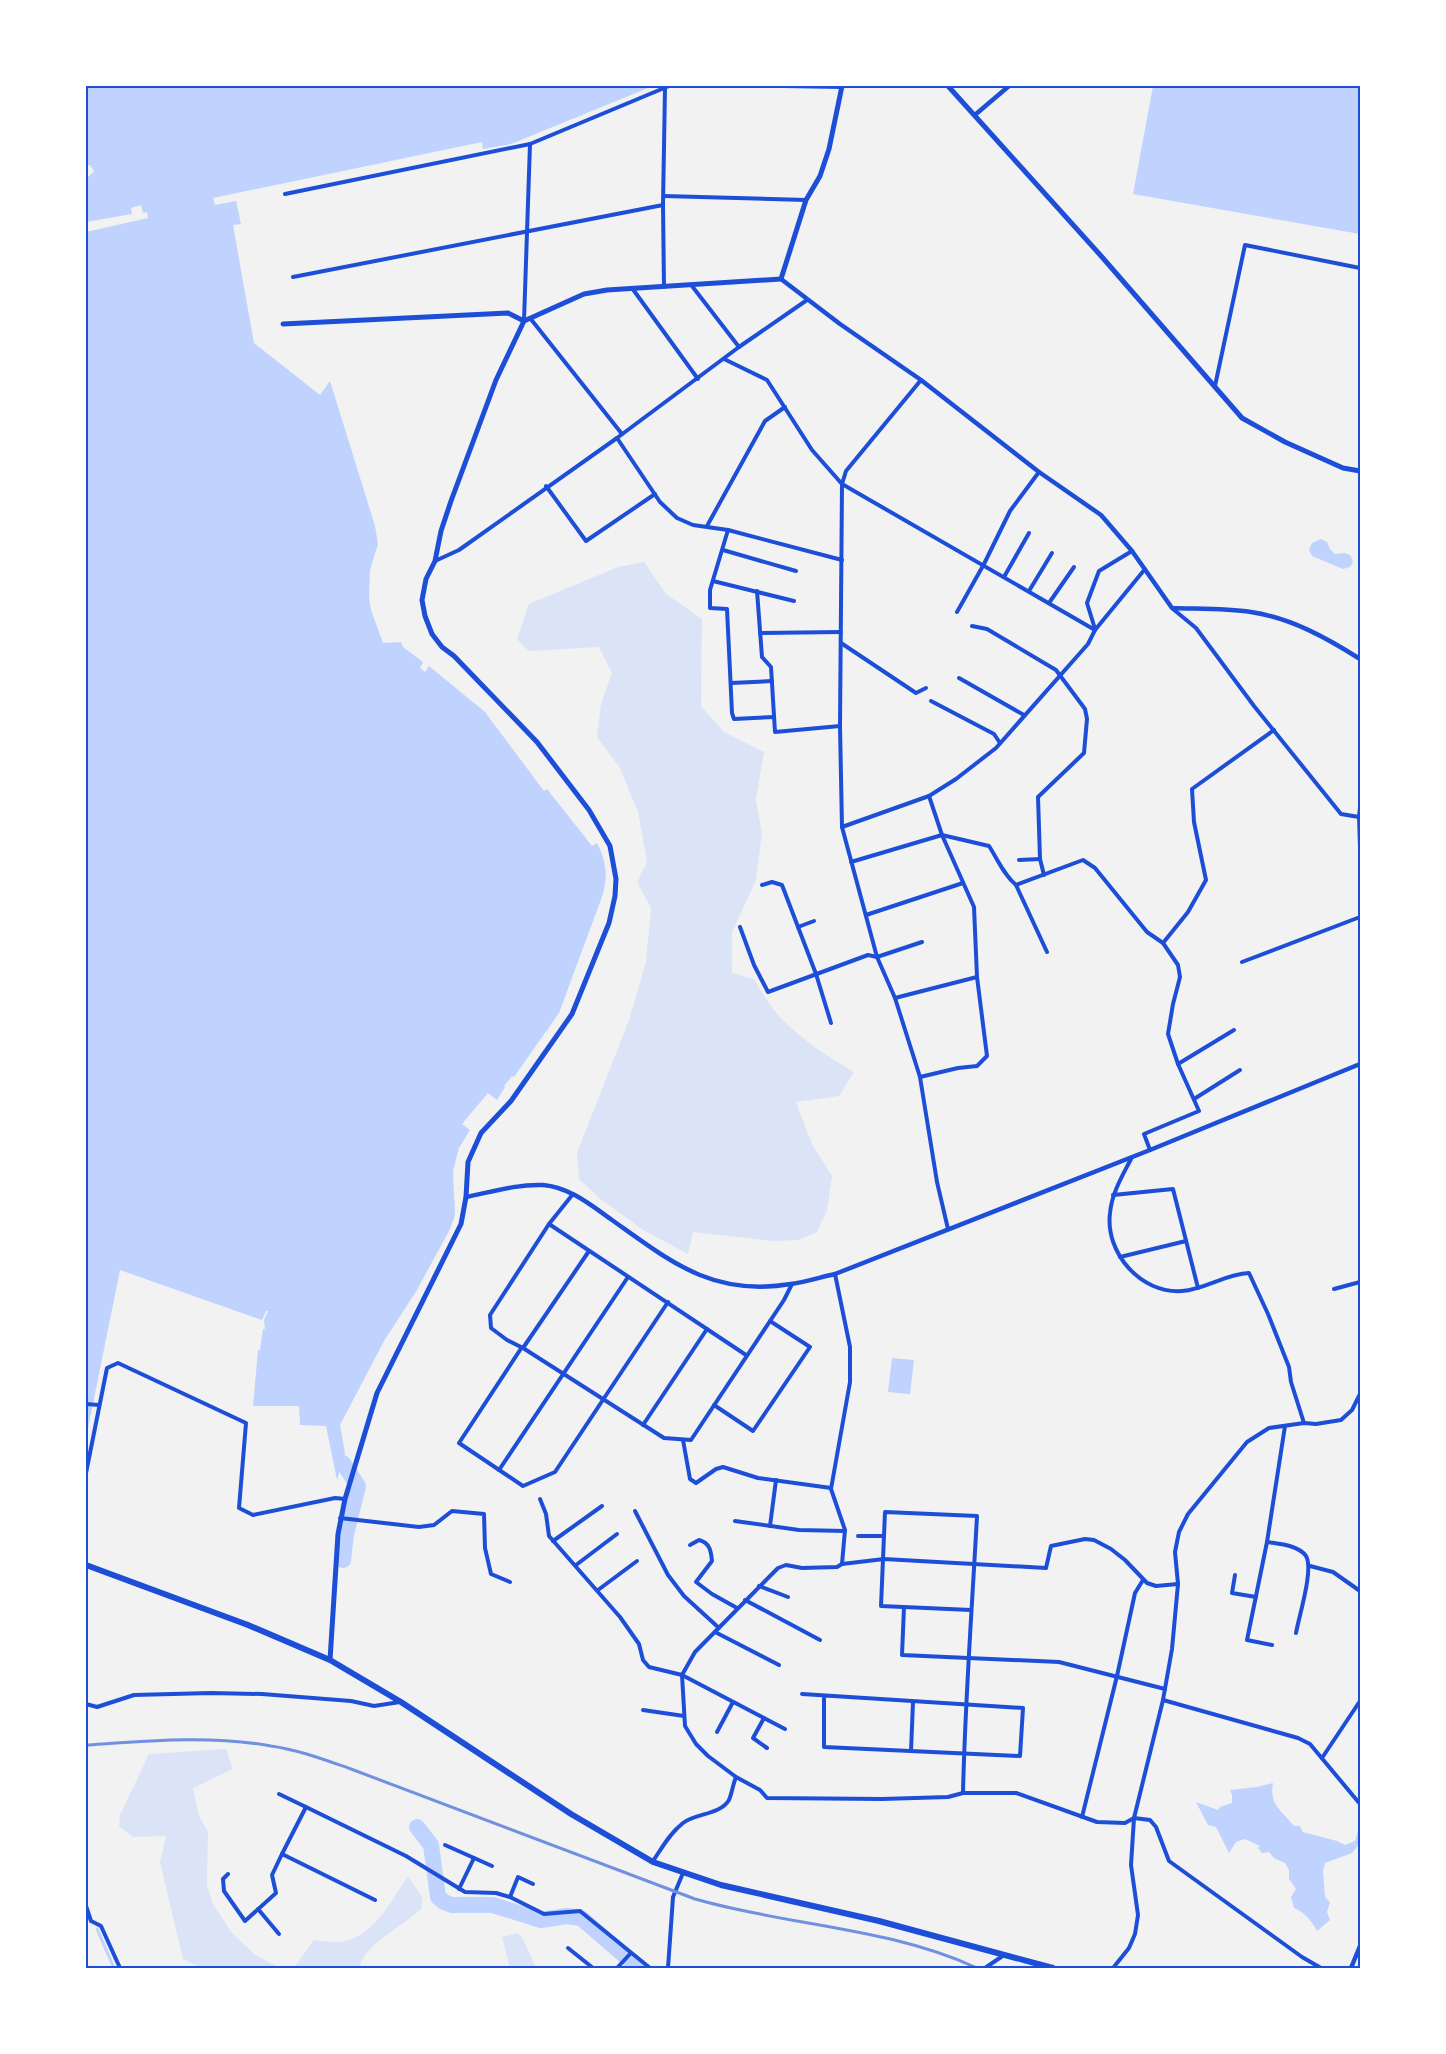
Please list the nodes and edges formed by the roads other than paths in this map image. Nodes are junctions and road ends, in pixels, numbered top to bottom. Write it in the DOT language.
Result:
graph roads {
  1 [pos="784,86"];
  2 [pos="842,86"];
  3 [pos="948,86"];
  4 [pos="1009,86"];
  5 [pos="667,87"];
  6 [pos="976,114"];
  7 [pos="530,144"];
  8 [pos="285,194"];
  9 [pos="664,196"];
  10 [pos="806,200"];
  11 [pos="663,205"];
  12 [pos="526,232"];
  13 [pos="1360,268"];
  14 [pos="293,277"];
  15 [pos="781,279"];
  16 [pos="692,286"];
  17 [pos="664,287"];
  18 [pos="632,288"];
  19 [pos="807,300"];
  20 [pos="530,318"];
  21 [pos="524,321"];
  22 [pos="283,324"];
  23 [pos="739,347"];
  24 [pos="724,359"];
  25 [pos="698,379"];
  26 [pos="921,380"];
  27 [pos="1215,387"];
  28 [pos="785,407"];
  29 [pos="622,434"];
  30 [pos="617,438"];
  31 [pos="1360,471"];
  32 [pos="1039,472"];
  33 [pos="842,484"];
  34 [pos="546,486"];
  35 [pos="655,494"];
  36 [pos="707,526"];
  37 [pos="728,530"];
  38 [pos="1029,533"];
  39 [pos="723,550"];
  40 [pos="1132,551"];
  41 [pos="1052,553"];
  42 [pos="842,560"];
  43 [pos="435,561"];
  44 [pos="984,564"];
  45 [pos="1074,567"];
  46 [pos="1146,569"];
  47 [pos="796,571"];
  48 [pos="1004,577"];
  49 [pos="712,581"];
  50 [pos="757,591"];
  51 [pos="1029,591"];
  52 [pos="794,600"];
  53 [pos="1050,603"];
  54 [pos="1172,608"];
  55 [pos="957,612"];
  56 [pos="972,626"];
  57 [pos="1095,630"];
  58 [pos="841,632"];
  59 [pos="760,633"];
  60 [pos="840,643"];
  61 [pos="1360,659"];
  62 [pos="1059,676"];
  63 [pos="960,678"];
  64 [pos="772,681"];
  65 [pos="731,683"];
  66 [pos="926,688"];
  67 [pos="932,702"];
  68 [pos="1024,715"];
  69 [pos="774,717"];
  70 [pos="840,726"];
  71 [pos="1274,730"];
  72 [pos="1000,743"];
  73 [pos="929,796"];
  74 [pos="1360,807"];
  75 [pos="1359,817"];
  76 [pos="842,827"];
  77 [pos="942,835"];
  78 [pos="1360,847"];
  79 [pos="1040,859"];
  80 [pos="1019,860"];
  81 [pos="851,862"];
  82 [pos="1044,875"];
  83 [pos="963,883"];
  84 [pos="762,885"];
  85 [pos="1016,885"];
  86 [pos="866,915"];
  87 [pos="1360,917"];
  88 [pos="814,921"];
  89 [pos="740,927"];
  90 [pos="798,927"];
  91 [pos="922,942"];
  92 [pos="1164,943"];
  93 [pos="1047,952"];
  94 [pos="878,957"];
  95 [pos="1242,962"];
  96 [pos="816,974"];
  97 [pos="977,976"];
  98 [pos="894,998"];
  99 [pos="831,1023"];
  100 [pos="1234,1030"];
  101 [pos="1178,1064"];
  102 [pos="1360,1064"];
  103 [pos="1240,1070"];
  104 [pos="920,1077"];
  105 [pos="1194,1099"];
  106 [pos="1150,1150"];
  107 [pos="1132,1157"];
  108 [pos="573,1194"];
  109 [pos="1113,1195"];
  110 [pos="466,1197"];
  111 [pos="549,1224"];
  112 [pos="948,1229"];
  113 [pos="1186,1241"];
  114 [pos="589,1251"];
  115 [pos="1120,1257"];
  116 [pos="835,1274"];
  117 [pos="627,1277"];
  118 [pos="1360,1282"];
  119 [pos="792,1284"];
  120 [pos="1198,1288"];
  121 [pos="1334,1289"];
  122 [pos="668,1302"];
  123 [pos="770,1321"];
  124 [pos="707,1329"];
  125 [pos="523,1348"];
  126 [pos="746,1355"];
  127 [pos="564,1374"];
  128 [pos="1360,1394"];
  129 [pos="603,1399"];
  130 [pos="86,1404"];
  131 [pos="99,1405"];
  132 [pos="714,1405"];
  133 [pos="1304,1423"];
  134 [pos="643,1425"];
  135 [pos="1285,1425"];
  136 [pos="683,1440"];
  137 [pos="499,1470"];
  138 [pos="86,1473"];
  139 [pos="776,1480"];
  140 [pos="831,1488"];
  141 [pos="540,1499"];
  142 [pos="345,1500"];
  143 [pos="603,1506"];
  144 [pos="635,1511"];
  145 [pos="343,1519"];
  146 [pos="735,1521"];
  147 [pos="770,1526"];
  148 [pos="845,1531"];
  149 [pos="617,1534"];
  150 [pos="858,1536"];
  151 [pos="884,1536"];
  152 [pos="553,1541"];
  153 [pos="1267,1542"];
  154 [pos="690,1545"];
  155 [pos="884,1559"];
  156 [pos="637,1561"];
  157 [pos="842,1564"];
  158 [pos="974,1564"];
  159 [pos="86,1565"];
  160 [pos="576,1565"];
  161 [pos="1310,1566"];
  162 [pos="1235,1575"];
  163 [pos="1143,1580"];
  164 [pos="510,1581"];
  165 [pos="1178,1584"];
  166 [pos="759,1586"];
  167 [pos="598,1590"];
  168 [pos="1360,1591"];
  169 [pos="788,1597"];
  170 [pos="1256,1597"];
  171 [pos="745,1600"];
  172 [pos="904,1607"];
  173 [pos="737,1608"];
  174 [pos="971,1610"];
  175 [pos="717,1630"];
  176 [pos="1296,1633"];
  177 [pos="820,1640"];
  178 [pos="1272,1645"];
  179 [pos="968,1657"];
  180 [pos="330,1659"];
  181 [pos="779,1665"];
  182 [pos="682,1675"];
  183 [pos="1117,1676"];
  184 [pos="1165,1689"];
  185 [pos="802,1694"];
  186 [pos="824,1696"];
  187 [pos="1163,1700"];
  188 [pos="913,1701"];
  189 [pos="1360,1701"];
  190 [pos="401,1702"];
  191 [pos="733,1702"];
  192 [pos="86,1704"];
  193 [pos="966,1705"];
  194 [pos="643,1710"];
  195 [pos="684,1716"];
  196 [pos="764,1719"];
  197 [pos="784,1729"];
  198 [pos="717,1732"];
  199 [pos="767,1748"];
  200 [pos="911,1751"];
  201 [pos="964,1752"];
  202 [pos="1322,1758"];
  203 [pos="736,1777"];
  204 [pos="963,1793"];
  205 [pos="279,1794"];
  206 [pos="1360,1804"];
  207 [pos="306,1807"];
  208 [pos="1082,1817"];
  209 [pos="1134,1818"];
  210 [pos="445,1845"];
  211 [pos="282,1854"];
  212 [pos="474,1858"];
  213 [pos="653,1862"];
  214 [pos="492,1866"];
  215 [pos="683,1873"];
  216 [pos="228,1874"];
  217 [pos="533,1884"];
  218 [pos="459,1890"];
  219 [pos="510,1897"];
  220 [pos="375,1900"];
  221 [pos="86,1906"];
  222 [pos="258,1909"];
  223 [pos="279,1934"];
  224 [pos="1360,1946"];
  225 [pos="568,1948"];
  226 [pos="1005,1954"];
  227 [pos="630,1955"];
  228 [pos="120,1968"];
  229 [pos="593,1968"];
  230 [pos="617,1968"];
  231 [pos="650,1968"];
  232 [pos="668,1968"];
  233 [pos="985,1968"];
  234 [pos="1053,1968"];
  235 [pos="1113,1968"];
  236 [pos="1321,1968"];
  237 [pos="1351,1968"];
  1 -- 2 [label="street"];
  2 -- 10 [label="main road"];
  3 -- 6 [label="main road"];
  4 -- 6 [label="street"];
  5 -- 7 [label="street"];
  5 -- 9 [label="street"];
  6 -- 27 [label="main road"];
  7 -- 8 [label="street"];
  7 -- 12 [label="street"];
  9 -- 10 [label="street"];
  9 -- 11 [label="street"];
  10 -- 15 [label="main road"];
  11 -- 12 [label="street"];
  11 -- 17 [label="street"];
  12 -- 14 [label="street"];
  12 -- 21 [label="street"];
  13 -- 27 [label="street"];
  15 -- 16 [label="main road"];
  15 -- 19 [label="street"];
  16 -- 17 [label="main road"];
  16 -- 23 [label="street"];
  17 -- 18 [label="main road"];
  18 -- 20 [label="main road"];
  18 -- 25 [label="street"];
  19 -- 23 [label="street"];
  19 -- 26 [label="street"];
  20 -- 21 [label="main road"];
  20 -- 29 [label="street"];
  21 -- 22 [label="main road"];
  21 -- 43 [label="main road"];
  23 -- 24 [label="street"];
  24 -- 25 [label="street"];
  24 -- 28 [label="street"];
  25 -- 29 [label="street"];
  26 -- 32 [label="street"];
  26 -- 33 [label="street"];
  27 -- 31 [label="main road"];
  28 -- 33 [label="street"];
  28 -- 36 [label="street"];
  29 -- 30 [label="street"];
  30 -- 34 [label="street"];
  30 -- 35 [label="street"];
  32 -- 40 [label="street"];
  32 -- 44 [label="street"];
  33 -- 42 [label="street"];
  33 -- 44 [label="street"];
  34 -- 35 [label="street"];
  34 -- 43 [label="street"];
  35 -- 36 [label="street"];
  36 -- 37 [label="street"];
  37 -- 39 [label="street"];
  37 -- 42 [label="street"];
  38 -- 48 [label="street"];
  39 -- 47 [label="street"];
  39 -- 49 [label="street"];
  40 -- 46 [label="street"];
  40 -- 57 [label="street"];
  41 -- 51 [label="street"];
  42 -- 58 [label="street"];
  43 -- 110 [label="main road"];
  44 -- 48 [label="street"];
  44 -- 55 [label="street"];
  45 -- 53 [label="street"];
  46 -- 54 [label="street"];
  46 -- 57 [label="street"];
  48 -- 51 [label="street"];
  49 -- 50 [label="street"];
  49 -- 65 [label="street"];
  50 -- 52 [label="street"];
  50 -- 59 [label="street"];
  51 -- 53 [label="street"];
  53 -- 57 [label="street"];
  54 -- 61 [label="street"];
  54 -- 71 [label="street"];
  56 -- 62 [label="street"];
  57 -- 62 [label="street"];
  58 -- 59 [label="street"];
  58 -- 60 [label="street"];
  59 -- 64 [label="street"];
  60 -- 66 [label="street"];
  60 -- 70 [label="street"];
  62 -- 68 [label="street"];
  62 -- 79 [label="street"];
  63 -- 68 [label="street"];
  64 -- 65 [label="street"];
  64 -- 69 [label="street"];
  65 -- 69 [label="street"];
  67 -- 72 [label="street"];
  68 -- 72 [label="street"];
  69 -- 70 [label="street"];
  70 -- 76 [label="street"];
  71 -- 75 [label="street"];
  71 -- 92 [label="street"];
  72 -- 73 [label="street"];
  73 -- 76 [label="street"];
  73 -- 77 [label="street"];
  74 -- 75 [label="street"];
  75 -- 78 [label="street"];
  76 -- 81 [label="street"];
  77 -- 81 [label="street"];
  77 -- 83 [label="street"];
  77 -- 85 [label="street"];
  79 -- 80 [label="street"];
  79 -- 82 [label="street"];
  81 -- 86 [label="street"];
  82 -- 85 [label="street"];
  82 -- 92 [label="street"];
  83 -- 86 [label="street"];
  83 -- 97 [label="street"];
  84 -- 90 [label="street"];
  85 -- 93 [label="street"];
  86 -- 94 [label="street"];
  87 -- 95 [label="street"];
  88 -- 90 [label="street"];
  89 -- 96 [label="street"];
  90 -- 96 [label="street"];
  91 -- 94 [label="street"];
  92 -- 101 [label="street"];
  94 -- 96 [label="street"];
  94 -- 98 [label="street"];
  96 -- 99 [label="street"];
  97 -- 98 [label="street"];
  97 -- 104 [label="street"];
  98 -- 104 [label="street"];
  100 -- 101 [label="street"];
  101 -- 105 [label="street"];
  102 -- 106 [label="street"];
  103 -- 105 [label="street"];
  104 -- 112 [label="street"];
  105 -- 106 [label="street"];
  106 -- 107 [label="street"];
  107 -- 109 [label="street"];
  107 -- 112 [label="street"];
  108 -- 110 [label="street"];
  108 -- 111 [label="street"];
  108 -- 119 [label="street"];
  109 -- 113 [label="street"];
  109 -- 115 [label="street"];
  110 -- 142 [label="main road"];
  111 -- 114 [label="street"];
  111 -- 125 [label="street"];
  112 -- 116 [label="street"];
  113 -- 115 [label="street"];
  113 -- 120 [label="street"];
  114 -- 117 [label="street"];
  114 -- 125 [label="street"];
  115 -- 120 [label="street"];
  116 -- 119 [label="street"];
  116 -- 140 [label="street"];
  117 -- 122 [label="street"];
  117 -- 127 [label="street"];
  118 -- 121 [label="street"];
  119 -- 123 [label="street"];
  120 -- 133 [label="street"];
  122 -- 124 [label="street"];
  122 -- 129 [label="street"];
  123 -- 126 [label="street"];
  123 -- 132 [label="street"];
  124 -- 126 [label="street"];
  124 -- 134 [label="street"];
  125 -- 127 [label="street"];
  125 -- 137 [label="street"];
  126 -- 132 [label="street"];
  127 -- 129 [label="street"];
  127 -- 137 [label="street"];
  128 -- 133 [label="street"];
  129 -- 134 [label="street"];
  129 -- 137 [label="street"];
  130 -- 131 [label="street"];
  131 -- 138 [label="street"];
  131 -- 142 [label="street"];
  132 -- 136 [label="street"];
  133 -- 135 [label="street"];
  134 -- 136 [label="street"];
  135 -- 153 [label="street"];
  135 -- 165 [label="street"];
  136 -- 139 [label="street"];
  139 -- 140 [label="street"];
  139 -- 147 [label="street"];
  140 -- 148 [label="street"];
  141 -- 152 [label="street"];
  142 -- 145 [label="main road"];
  143 -- 152 [label="street"];
  144 -- 175 [label="street"];
  145 -- 164 [label="street"];
  145 -- 180 [label="main road"];
  146 -- 147 [label="street"];
  147 -- 148 [label="street"];
  148 -- 157 [label="street"];
  149 -- 160 [label="street"];
  150 -- 151 [label="street"];
  151 -- 155 [label="street"];
  151 -- 158 [label="street"];
  152 -- 160 [label="street"];
  153 -- 161 [label="street"];
  153 -- 170 [label="street"];
  154 -- 173 [label="street"];
  155 -- 157 [label="street"];
  155 -- 158 [label="street"];
  155 -- 172 [label="street"];
  156 -- 167 [label="street"];
  157 -- 166 [label="street"];
  158 -- 163 [label="street"];
  158 -- 174 [label="street"];
  159 -- 180 [label="main road"];
  160 -- 167 [label="street"];
  161 -- 168 [label="street"];
  161 -- 176 [label="street"];
  162 -- 170 [label="street"];
  163 -- 165 [label="street"];
  163 -- 183 [label="street"];
  165 -- 184 [label="street"];
  166 -- 169 [label="street"];
  166 -- 171 [label="street"];
  167 -- 182 [label="street"];
  170 -- 178 [label="street"];
  171 -- 173 [label="street"];
  171 -- 177 [label="street"];
  172 -- 174 [label="street"];
  172 -- 179 [label="street"];
  173 -- 175 [label="street"];
  174 -- 179 [label="street"];
  175 -- 181 [label="street"];
  175 -- 182 [label="street"];
  179 -- 183 [label="street"];
  179 -- 193 [label="street"];
  180 -- 190 [label="main road"];
  182 -- 191 [label="street"];
  182 -- 195 [label="street"];
  183 -- 184 [label="street"];
  183 -- 208 [label="street"];
  184 -- 187 [label="street"];
  185 -- 186 [label="street"];
  186 -- 188 [label="street"];
  186 -- 200 [label="street"];
  187 -- 202 [label="street"];
  187 -- 209 [label="street"];
  188 -- 193 [label="street"];
  188 -- 200 [label="street"];
  189 -- 202 [label="street"];
  190 -- 192 [label="street"];
  190 -- 213 [label="main road"];
  191 -- 196 [label="street"];
  191 -- 198 [label="street"];
  193 -- 201 [label="street"];
  193 -- 201 [label="street"];
  194 -- 195 [label="street"];
  195 -- 203 [label="street"];
  196 -- 197 [label="street"];
  196 -- 199 [label="street"];
  200 -- 201 [label="street"];
  201 -- 204 [label="street"];
  202 -- 206 [label="street"];
  203 -- 204 [label="street"];
  203 -- 213 [label="street"];
  204 -- 208 [label="street"];
  205 -- 207 [label="street"];
  207 -- 211 [label="street"];
  207 -- 218 [label="street"];
  208 -- 209 [label="street"];
  209 -- 235 [label="street"];
  209 -- 236 [label="street"];
  210 -- 212 [label="street"];
  211 -- 220 [label="street"];
  211 -- 222 [label="street"];
  212 -- 214 [label="street"];
  212 -- 218 [label="street"];
  213 -- 215 [label="main road"];
  215 -- 226 [label="main road"];
  215 -- 232 [label="street"];
  216 -- 222 [label="street"];
  217 -- 219 [label="street"];
  218 -- 219 [label="street"];
  219 -- 227 [label="street"];
  221 -- 228 [label="street"];
  222 -- 223 [label="street"];
  224 -- 237 [label="street"];
  225 -- 229 [label="street"];
  226 -- 233 [label="street"];
  226 -- 234 [label="main road"];
  227 -- 230 [label="street"];
  227 -- 231 [label="street"];
}
